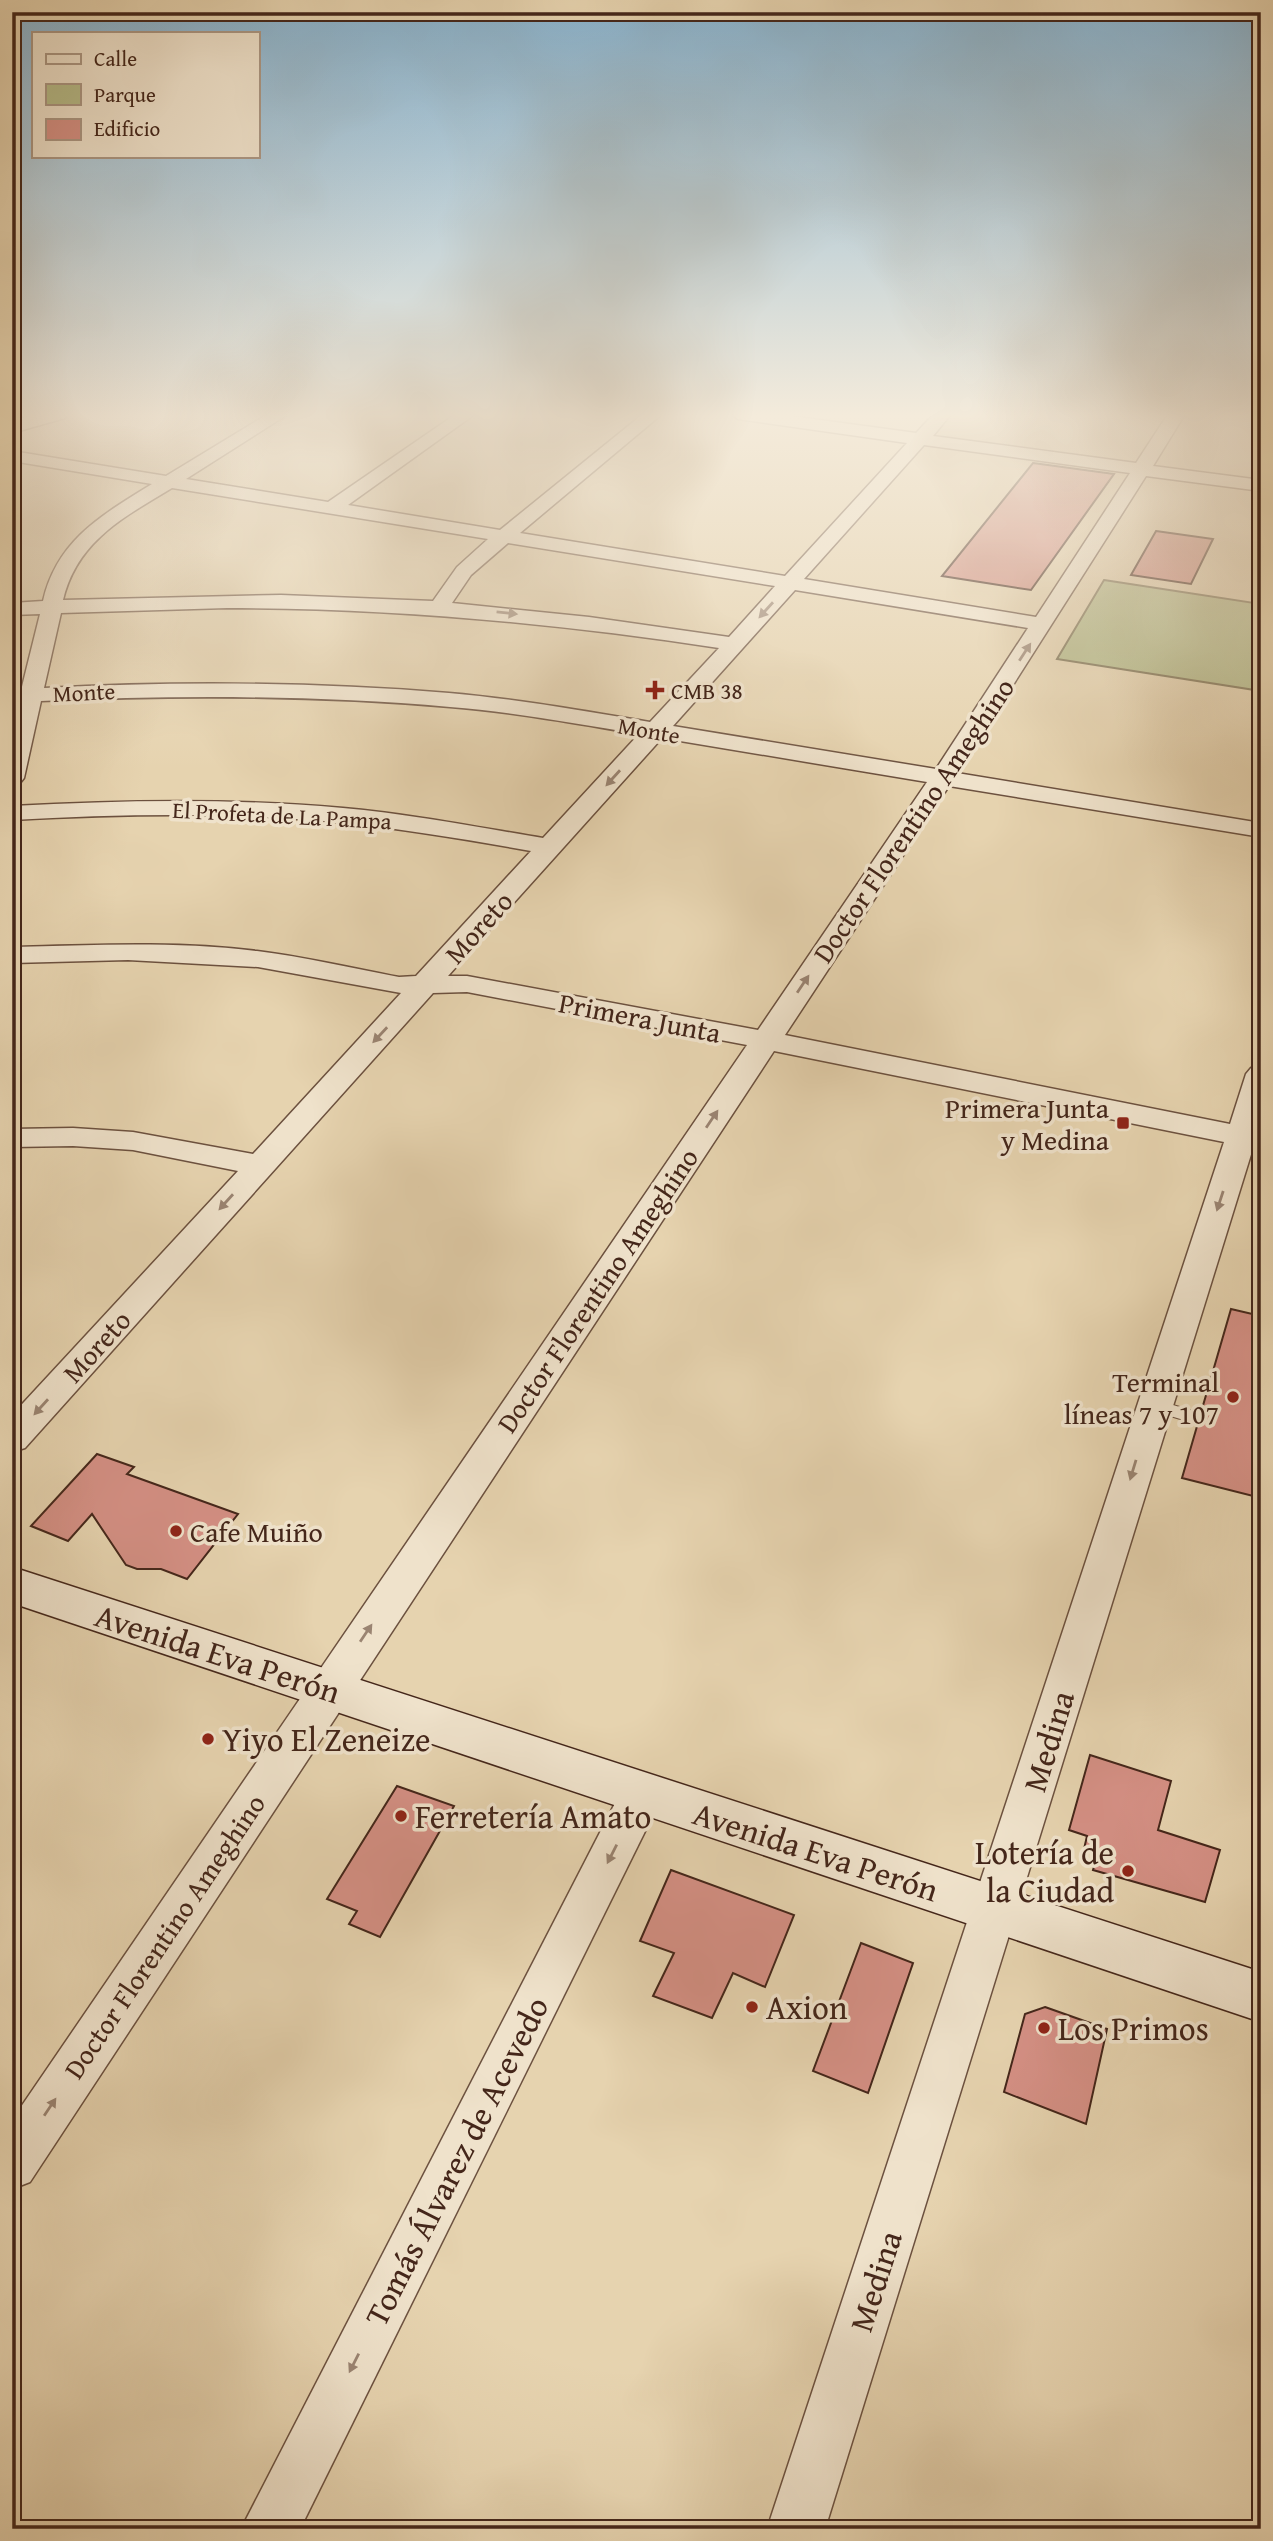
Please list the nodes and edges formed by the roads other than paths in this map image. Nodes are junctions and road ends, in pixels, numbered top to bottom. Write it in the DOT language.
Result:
graph roads {
  1 [pos="94,533"];
  2 [pos="483,533"];
  3 [pos="508,533"];
  4 [pos="836,533"];
  5 [pos="1101,533"];
  6 [pos="504,536"];
  7 [pos="791,582"];
  8 [pos="51,607"];
  9 [pos="439,607"];
  10 [pos="12,609"];
  11 [pos="1043,624"];
  12 [pos="736,644"];
  13 [pos="31,695"];
  14 [pos="656,732"];
  15 [pos="12,778"];
  16 [pos="942,779"];
  17 [pos="12,813"];
  18 [pos="1261,830"];
  19 [pos="550,847"];
  20 [pos="12,955"];
  21 [pos="427,985"];
  22 [pos="765,1040"];
  23 [pos="1261,1074"];
  24 [pos="12,1138"];
  25 [pos="1251,1138"];
  26 [pos="259,1165"];
  27 [pos="12,1439"];
  28 [pos="12,1584"];
  29 [pos="328,1690"];
  30 [pos="642,1793"];
  31 [pos="994,1910"];
  32 [pos="1261,1997"];
  33 [pos="12,2164"];
  34 [pos="270,2529"];
  35 [pos="796,2529"];
  1 -- 8 [label="street"];
  2 -- 6 [label="street"];
  3 -- 6 [label="street"];
  4 -- 7 [label="street, Moreto"];
  5 -- 11 [label="street, Doctor Florentino Ameghino"];
  6 -- 7 [label="street"];
  6 -- 9 [label="street"];
  7 -- 11 [label="street"];
  7 -- 12 [label="street, Moreto, one-way"];
  8 -- 9 [label="street"];
  8 -- 10 [label="street"];
  8 -- 13 [label="street"];
  9 -- 12 [label="street, one-way"];
  16 -- 11 [label="street, Doctor Florentino Ameghino, one-way"];
  12 -- 14 [label="street, Moreto"];
  13 -- 14 [label="street, Monte"];
  13 -- 15 [label="street"];
  14 -- 16 [label="street, Monte"];
  14 -- 19 [label="street, Moreto, one-way"];
  16 -- 18 [label="street, Monte"];
  22 -- 16 [label="street, Doctor Florentino Ameghino, one-way"];
  17 -- 19 [label="street, El Profeta de La Pampa"];
  19 -- 21 [label="street, Moreto"];
  20 -- 21 [label="street, Primera Junta"];
  21 -- 22 [label="street, Primera Junta"];
  21 -- 26 [label="street, Moreto, one-way"];
  22 -- 25 [label="street, Primera Junta"];
  29 -- 22 [label="street, Doctor Florentino Ameghino, one-way"];
  23 -- 25 [label="street, Medina"];
  24 -- 26 [label="street"];
  25 -- 31 [label="street, Medina, one-way"];
  26 -- 27 [label="street, Moreto, one-way"];
  28 -- 29 [label="main road, Avenida Eva Perón"];
  29 -- 30 [label="main road, Avenida Eva Perón"];
  33 -- 29 [label="street, Doctor Florentino Ameghino, one-way"];
  30 -- 31 [label="main road, Avenida Eva Perón"];
  30 -- 34 [label="street, Tomás Álvarez de Acevedo, one-way"];
  31 -- 32 [label="main road, Avenida Eva Perón"];
  31 -- 35 [label="street, Medina"];
}
